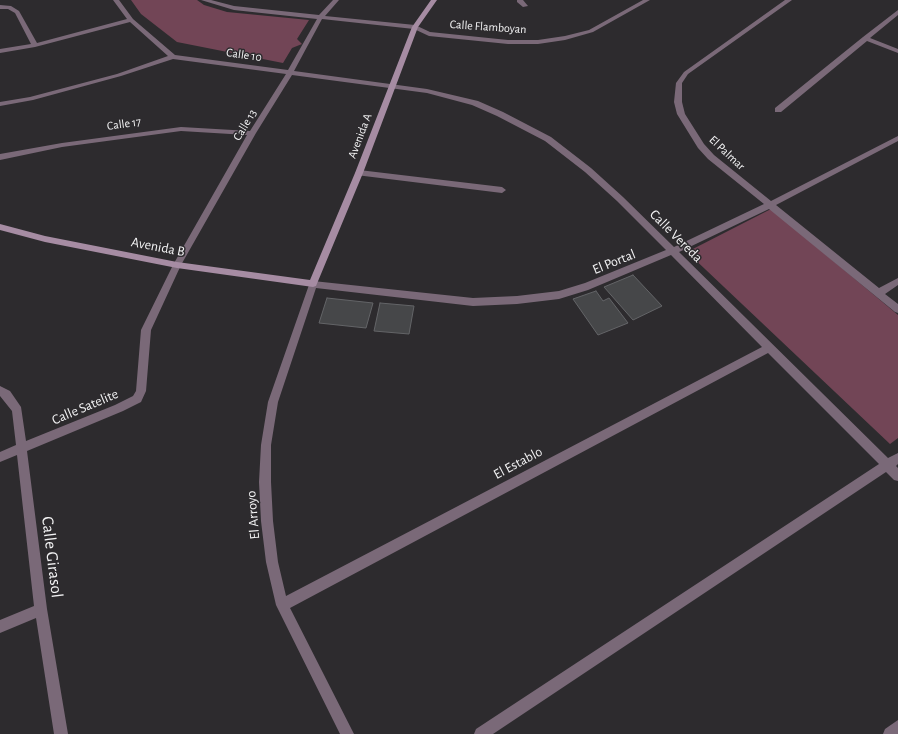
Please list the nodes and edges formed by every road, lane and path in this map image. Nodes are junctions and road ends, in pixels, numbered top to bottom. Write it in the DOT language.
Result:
graph roads {
  1 [pos="116,0"];
  2 [pos="204,0"];
  3 [pos="336,0"];
  4 [pos="434,0"];
  5 [pos="520,0"];
  6 [pos="647,0"];
  7 [pos="789,0"];
  8 [pos="525,6"];
  9 [pos="0,7"];
  10 [pos="898,12"];
  11 [pos="320,18"];
  12 [pos="130,20"];
  13 [pos="415,28"];
  14 [pos="865,38"];
  15 [pos="35,45"];
  16 [pos="0,51"];
  17 [pos="898,51"];
  18 [pos="173,57"];
  19 [pos="290,73"];
  20 [pos="392,88"];
  21 [pos="0,104"];
  22 [pos="778,110"];
  23 [pos="252,134"];
  24 [pos="898,139"];
  25 [pos="0,157"];
  26 [pos="359,173"];
  27 [pos="502,190"];
  28 [pos="770,205"];
  29 [pos="0,227"];
  30 [pos="673,251"];
  31 [pos="177,265"];
  32 [pos="898,281"];
  33 [pos="313,284"];
  34 [pos="879,293"];
  35 [pos="898,309"];
  36 [pos="768,348"];
  37 [pos="0,390"];
  38 [pos="21,448"];
  39 [pos="0,456"];
  40 [pos="893,462"];
  41 [pos="898,476"];
  42 [pos="282,605"];
  43 [pos="41,609"];
  44 [pos="0,627"];
  45 [pos="898,727"];
  46 [pos="61,734"];
  47 [pos="347,734"];
  48 [pos="481,734"];
  49 [pos="890,734"];
  1 -- 12 [label="street"];
  2 -- 11 [label="street, Calle Flamboyan"];
  3 -- 11 [label="street, Calle 13"];
  4 -- 13 [label="main road, Avenida A"];
  5 -- 8 [label="street"];
  6 -- 13 [label="street, Calle Flamboyan"];
  7 -- 28 [label="street, El Palmar"];
  9 -- 15 [label="street"];
  10 -- 14 [label="street"];
  11 -- 13 [label="street, Calle Flamboyan"];
  11 -- 19 [label="street, Calle 13"];
  12 -- 15 [label="street"];
  12 -- 18 [label="street"];
  13 -- 20 [label="main road, Avenida A"];
  14 -- 17 [label="street"];
  14 -- 22 [label="street"];
  15 -- 16 [label="street"];
  18 -- 19 [label="street, Calle 10"];
  18 -- 21 [label="street"];
  19 -- 20 [label="street, Calle 10"];
  19 -- 23 [label="street, Calle 13"];
  20 -- 26 [label="main road, Avenida A"];
  20 -- 30 [label="street, Calle Vereda"];
  23 -- 25 [label="street, Calle 17"];
  23 -- 31 [label="street, Calle 13"];
  24 -- 28 [label="street, El Portal"];
  26 -- 27 [label="street"];
  26 -- 33 [label="main road, Avenida A"];
  28 -- 30 [label="street, El Portal"];
  28 -- 34 [label="street, El Palmar"];
  29 -- 31 [label="main road, Avenida B"];
  30 -- 33 [label="street, El Portal"];
  30 -- 36 [label="street, Calle Vereda"];
  31 -- 33 [label="main road, Avenida B"];
  31 -- 38 [label="street, Calle Satelite"];
  32 -- 34 [label="street"];
  33 -- 42 [label="street, El Arroyo"];
  34 -- 35 [label="street, El Palmar"];
  36 -- 40 [label="street, Calle Vereda"];
  36 -- 42 [label="street, El Establo"];
  37 -- 38 [label="street, Calle Girasol"];
  38 -- 39 [label="street, Calle Satelite"];
  38 -- 43 [label="street, Calle Girasol"];
  40 -- 41 [label="street, Calle Vereda"];
  40 -- 48 [label="street"];
  42 -- 47 [label="street, El Arroyo"];
  43 -- 44 [label="street"];
  43 -- 46 [label="street, Calle Girasol"];
  45 -- 49 [label="street"];
}
